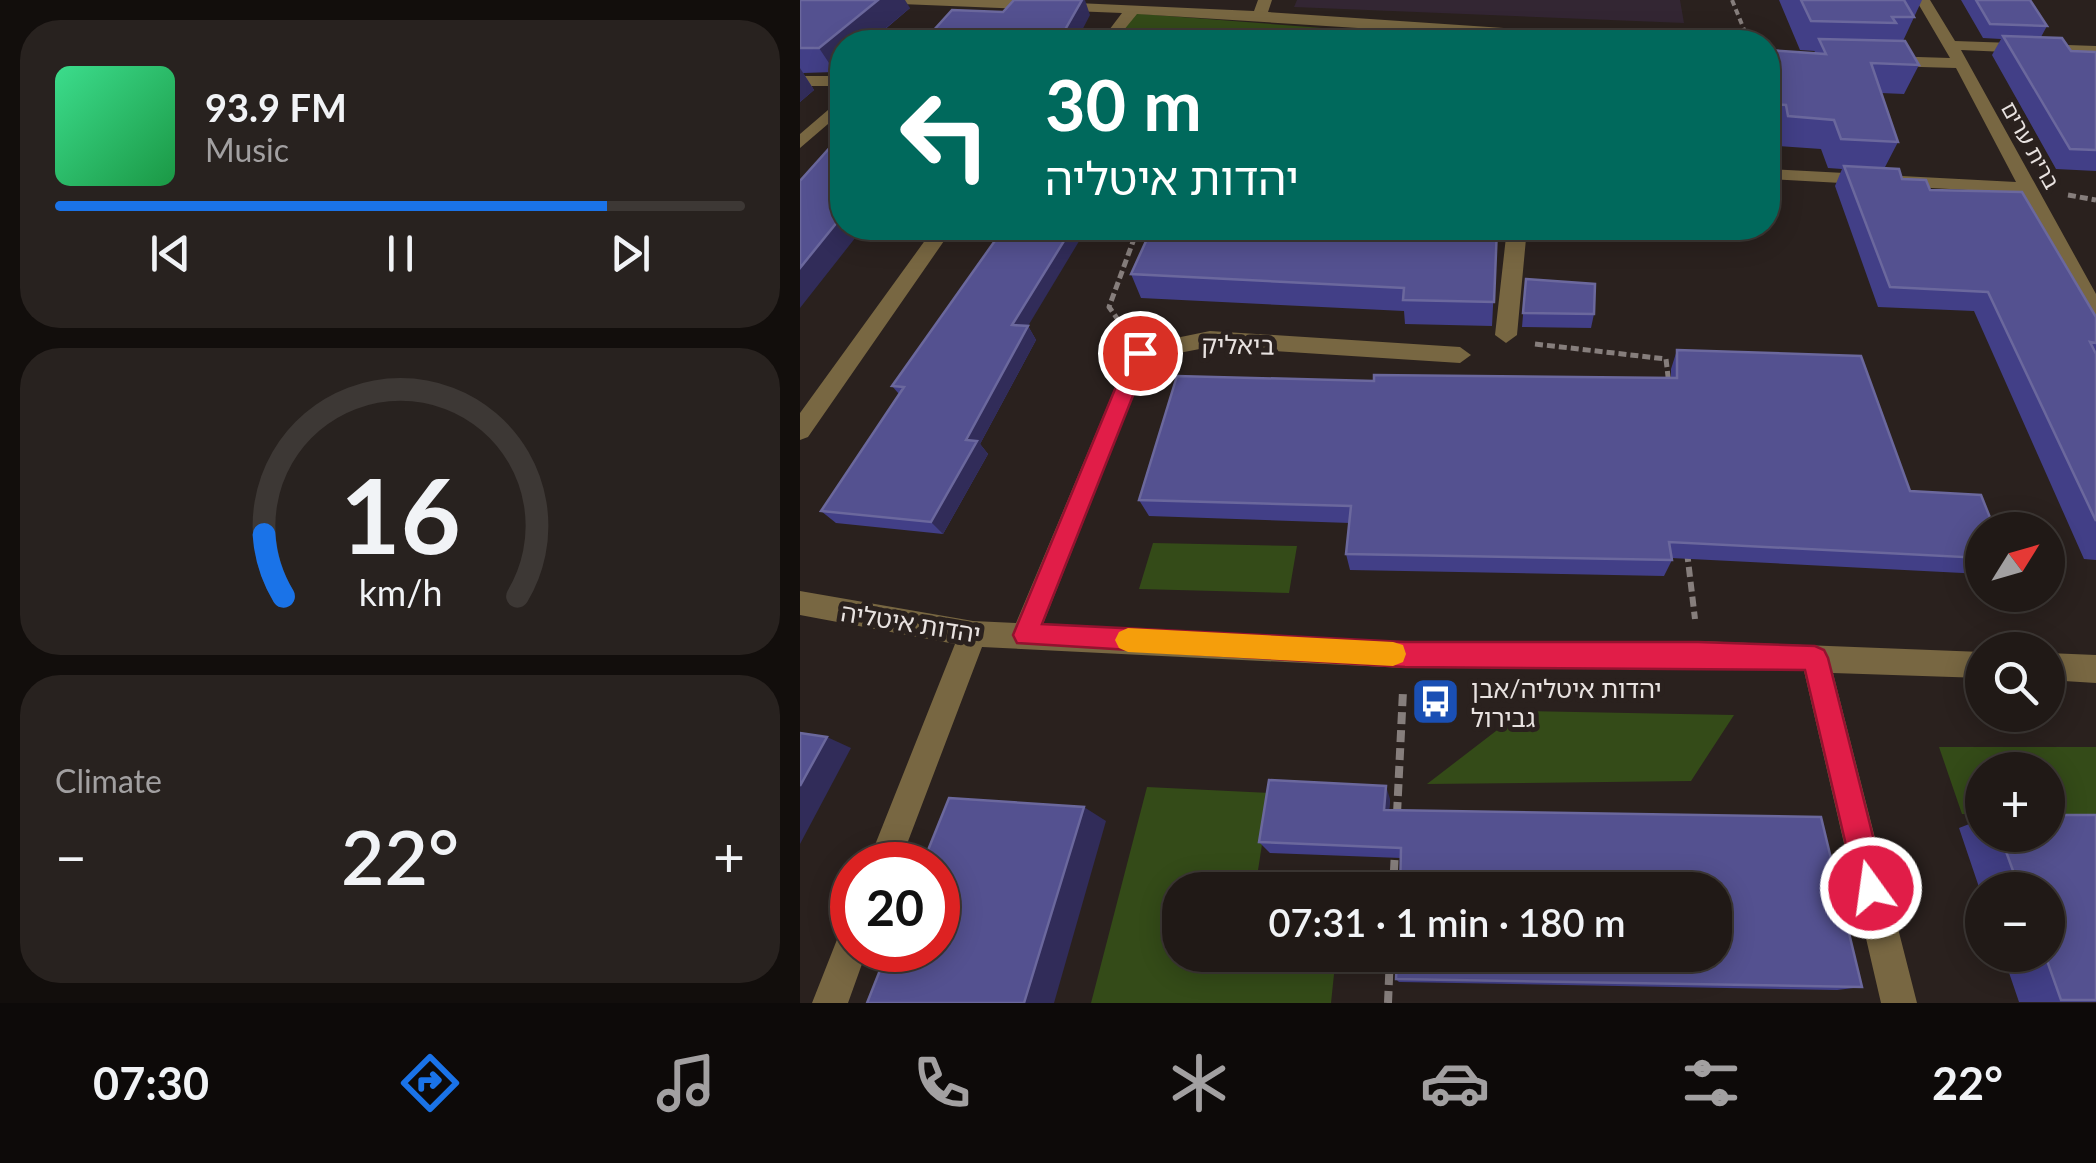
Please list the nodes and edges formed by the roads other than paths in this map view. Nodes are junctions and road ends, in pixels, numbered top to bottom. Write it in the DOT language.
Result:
graph roads {
  1 [pos="901,0"];
  2 [pos="1265,0"];
  3 [pos="1922,0"];
  4 [pos="999,2"];
  5 [pos="1133,10"];
  6 [pos="1259,16"];
  7 [pos="1117,30"];
  8 [pos="1414,30"];
  9 [pos="1950,45"];
  10 [pos="2096,51"];
  11 [pos="1864,60"];
  12 [pos="1962,63"];
  13 [pos="800,81"];
  14 [pos="830,81"];
  15 [pos="830,114"];
  16 [pos="800,143"];
  17 [pos="1780,175"];
  18 [pos="2030,188"];
  19 [pos="935,240"];
  20 [pos="1515,240"];
  21 [pos="2096,313"];
  22 [pos="1506,335"];
  23 [pos="1460,355"];
  24 [pos="800,431"];
  25 [pos="800,604"];
  26 [pos="973,634"];
  27 [pos="1026,635"];
  28 [pos="1815,658"];
  29 [pos="1965,664"];
  30 [pos="2065,668"];
  31 [pos="2096,669"];
  32 [pos="892,842"];
  33 [pos="842,972"];
  34 [pos="830,1003"];
  35 [pos="1900,1003"];
  1 -- 4 [label="street"];
  2 -- 6 [label="street"];
  3 -- 9 [label="street, ברית ערים"];
  4 -- 5 [label="street"];
  5 -- 6 [label="street"];
  5 -- 7 [label="street"];
  6 -- 8 [label="street"];
  9 -- 10 [label="street"];
  9 -- 12 [label="street, ברית ערים"];
  11 -- 12 [label="street"];
  12 -- 18 [label="street, ברית ערים"];
  13 -- 14 [label="street"];
  15 -- 16 [label="street"];
  17 -- 18 [label="street"];
  18 -- 21 [label="street, ברית ערים"];
  19 -- 24 [label="street"];
  20 -- 22 [label="street"];
  23 -- 27 [label="street, ביאליק"];
  25 -- 26 [label="street, יהדות איטליה"];
  26 -- 27 [label="street, יהדות איטליה"];
  26 -- 32 [label="street"];
  27 -- 28 [label="street, יהדות איטליה"];
  28 -- 29 [label="street, יהדות איטליה"];
  28 -- 35 [label="street"];
  30 -- 31 [label="street"];
  33 -- 34 [label="street"];
}
